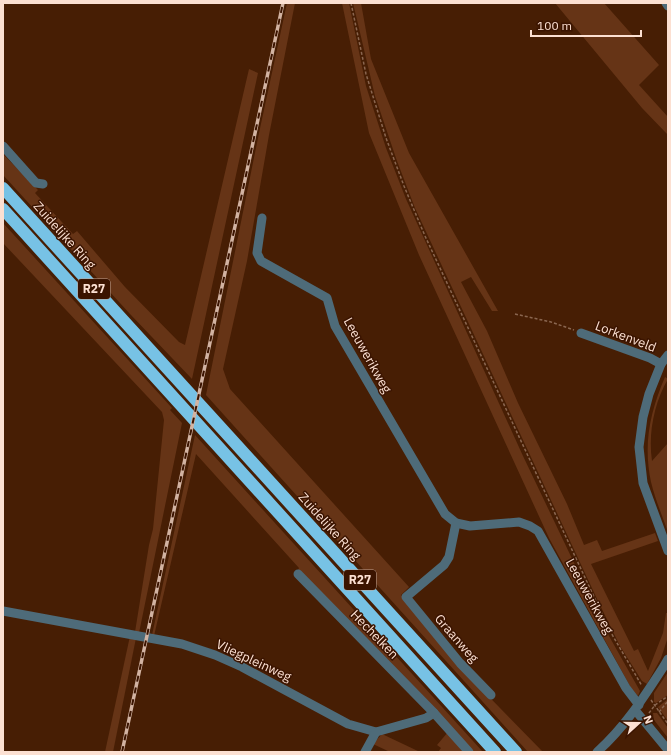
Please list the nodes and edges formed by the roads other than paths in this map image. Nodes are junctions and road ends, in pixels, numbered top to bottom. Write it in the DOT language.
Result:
graph roads {
  1 [pos="666,3"];
  2 [pos="668,6"];
  3 [pos="3,146"];
  4 [pos="43,184"];
  5 [pos="3,188"];
  6 [pos="3,209"];
  7 [pos="262,218"];
  8 [pos="581,333"];
  9 [pos="668,355"];
  10 [pos="661,364"];
  11 [pos="456,522"];
  12 [pos="668,551"];
  13 [pos="298,574"];
  14 [pos="3,611"];
  15 [pos="668,658"];
  16 [pos="491,694"];
  17 [pos="637,708"];
  18 [pos="434,713"];
  19 [pos="376,732"];
  20 [pos="668,750"];
  21 [pos="365,752"];
  22 [pos="469,752"];
  23 [pos="495,752"];
  24 [pos="516,752"];
  25 [pos="597,752"];
  1 -- 2 [label="street"];
  3 -- 4 [label="street"];
  5 -- 24 [label="highway, Zuidelijke Ring / R27"];
  6 -- 23 [label="highway, R27"];
  7 -- 11 [label="street, Leeuwerikweg"];
  8 -- 10 [label="street, Lorkenveld"];
  9 -- 10 [label="street"];
  10 -- 12 [label="street"];
  11 -- 16 [label="street, Graanweg"];
  11 -- 17 [label="street, Leeuwerikweg"];
  13 -- 18 [label="street, Hechelken"];
  14 -- 19 [label="street, Vliegpleinweg"];
  15 -- 17 [label="street"];
  17 -- 20 [label="street, Leeuwerikweg"];
  17 -- 25 [label="street"];
  18 -- 19 [label="street"];
  18 -- 22 [label="street"];
  19 -- 21 [label="street"];
}
